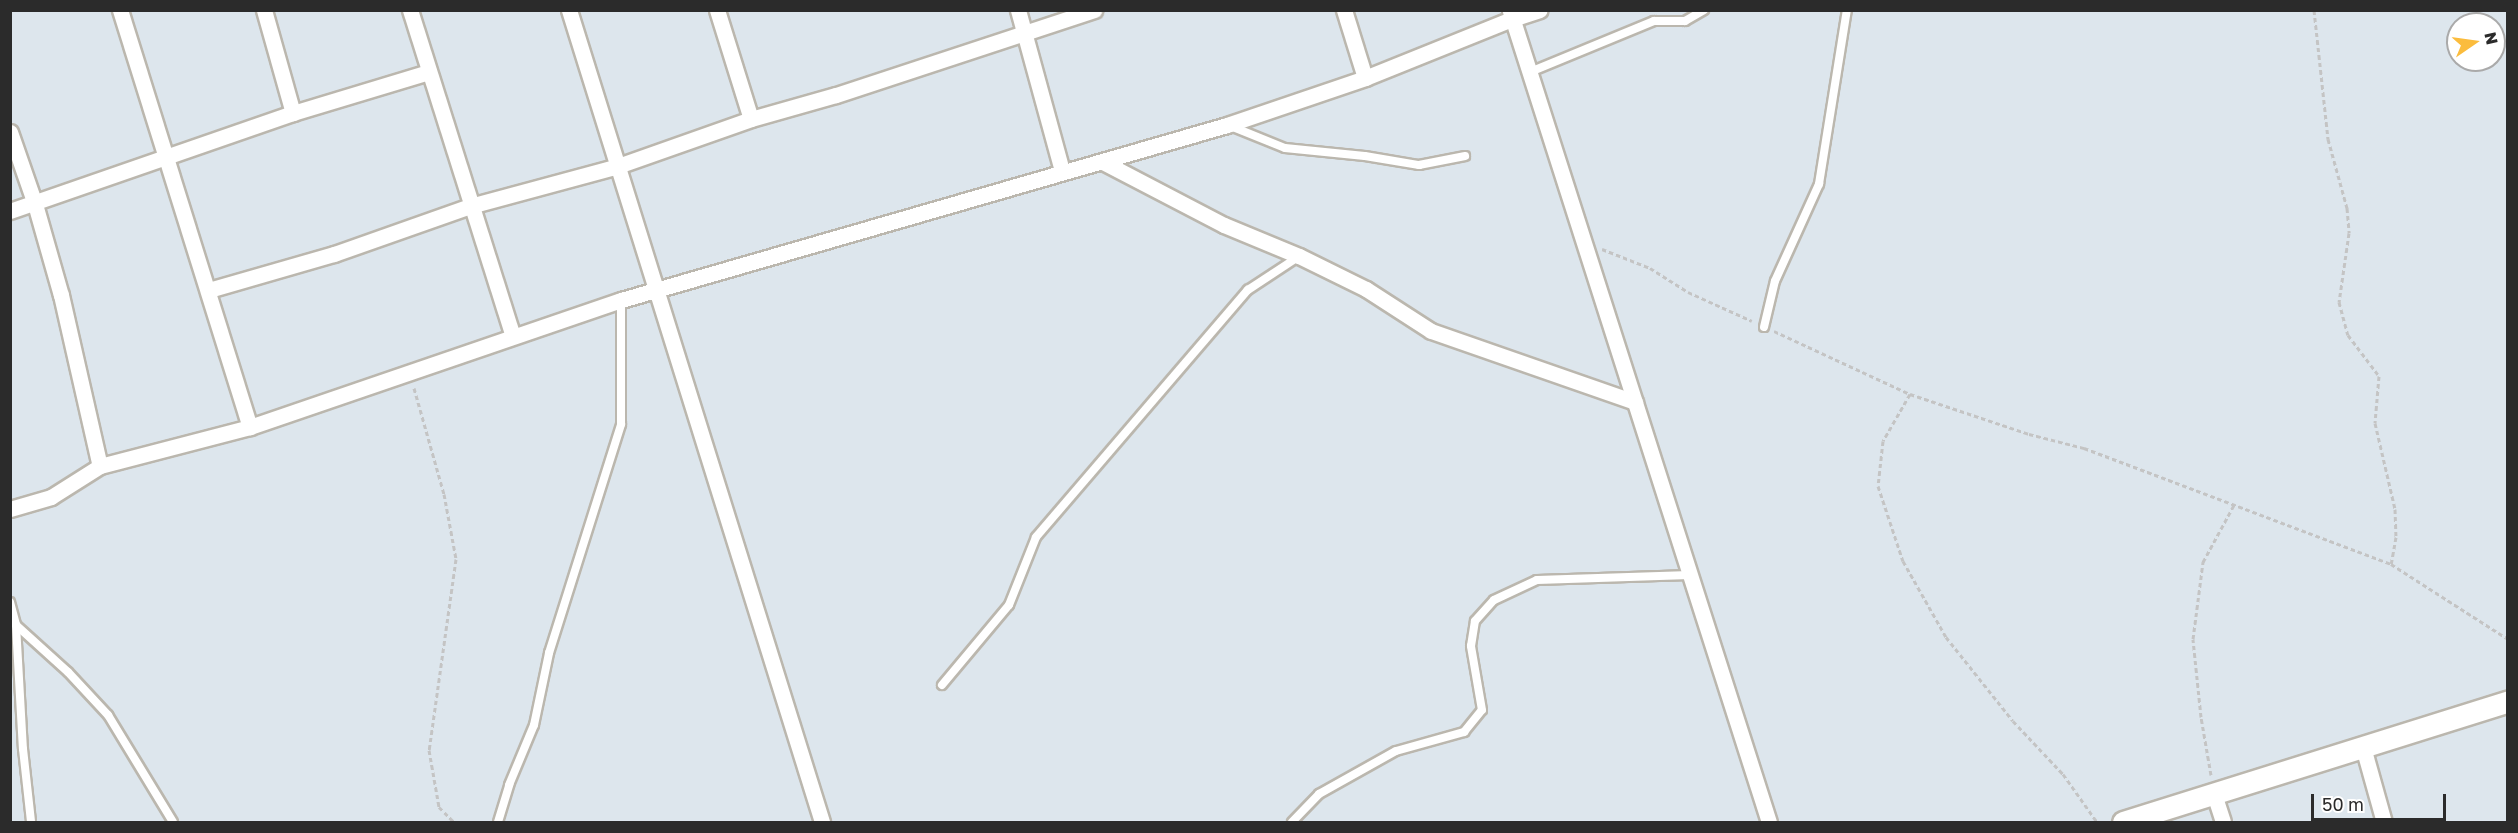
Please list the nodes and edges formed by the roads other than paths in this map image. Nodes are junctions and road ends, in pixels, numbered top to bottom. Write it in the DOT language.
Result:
graph roads {
  1 [pos="120,10"];
  2 [pos="264,10"];
  3 [pos="410,10"];
  4 [pos="569,10"];
  5 [pos="717,10"];
  6 [pos="1018,10"];
  7 [pos="1094,10"];
  8 [pos="1344,10"];
  9 [pos="1540,10"];
  10 [pos="1704,10"];
  11 [pos="1847,10"];
  12 [pos="1511,15"];
  13 [pos="1026,34"];
  14 [pos="429,72"];
  15 [pos="1530,72"];
  16 [pos="1365,78"];
  17 [pos="293,113"];
  18 [pos="751,119"];
  19 [pos="1227,125"];
  20 [pos="10,132"];
  21 [pos="166,156"];
  22 [pos="1465,156"];
  23 [pos="1103,162"];
  24 [pos="615,166"];
  25 [pos="1062,171"];
  26 [pos="35,204"];
  27 [pos="470,206"];
  28 [pos="10,211"];
  29 [pos="1299,256"];
  30 [pos="209,290"];
  31 [pos="657,291"];
  32 [pos="621,300"];
  33 [pos="1764,327"];
  34 [pos="513,336"];
  35 [pos="1635,402"];
  36 [pos="250,427"];
  37 [pos="100,466"];
  38 [pos="10,509"];
  39 [pos="1690,575"];
  40 [pos="10,602"];
  41 [pos="16,625"];
  42 [pos="942,685"];
  43 [pos="2508,700"];
  44 [pos="2363,747"];
  45 [pos="2214,794"];
  46 [pos="31,822"];
  47 [pos="172,822"];
  48 [pos="498,822"];
  49 [pos="822,822"];
  50 [pos="1292,822"];
  51 [pos="1769,822"];
  52 [pos="2122,822"];
  53 [pos="2223,822"];
  54 [pos="2384,822"];
  1 -- 21 [label="street"];
  2 -- 17 [label="street"];
  3 -- 14 [label="street"];
  4 -- 24 [label="street"];
  5 -- 18 [label="street"];
  6 -- 13 [label="street"];
  7 -- 13 [label="street"];
  8 -- 16 [label="street"];
  9 -- 12 [label="street"];
  10 -- 15 [label="lane"];
  11 -- 33 [label="lane"];
  12 -- 15 [label="street"];
  12 -- 16 [label="street"];
  13 -- 18 [label="street"];
  13 -- 25 [label="street"];
  14 -- 17 [label="street"];
  14 -- 27 [label="street"];
  15 -- 35 [label="street"];
  16 -- 19 [label="street"];
  17 -- 21 [label="street"];
  18 -- 24 [label="street"];
  19 -- 22 [label="lane"];
  19 -- 23 [label="street"];
  20 -- 26 [label="street"];
  21 -- 26 [label="street"];
  21 -- 30 [label="street"];
  23 -- 25 [label="street"];
  23 -- 29 [label="street"];
  24 -- 27 [label="street"];
  24 -- 31 [label="street"];
  25 -- 31 [label="street"];
  26 -- 28 [label="street"];
  26 -- 37 [label="street"];
  27 -- 30 [label="street"];
  27 -- 34 [label="street"];
  29 -- 35 [label="street"];
  29 -- 42 [label="lane"];
  30 -- 36 [label="street"];
  31 -- 32 [label="street"];
  31 -- 49 [label="street"];
  32 -- 34 [label="street"];
  32 -- 48 [label="lane"];
  34 -- 36 [label="street"];
  35 -- 39 [label="street"];
  36 -- 37 [label="street"];
  37 -- 38 [label="street"];
  39 -- 50 [label="lane"];
  39 -- 51 [label="street"];
  40 -- 41 [label="lane"];
  41 -- 46 [label="lane"];
  41 -- 47 [label="lane"];
  43 -- 44 [label="street"];
  44 -- 45 [label="street"];
  44 -- 54 [label="street"];
  45 -- 52 [label="street"];
  45 -- 53 [label="street"];
}
